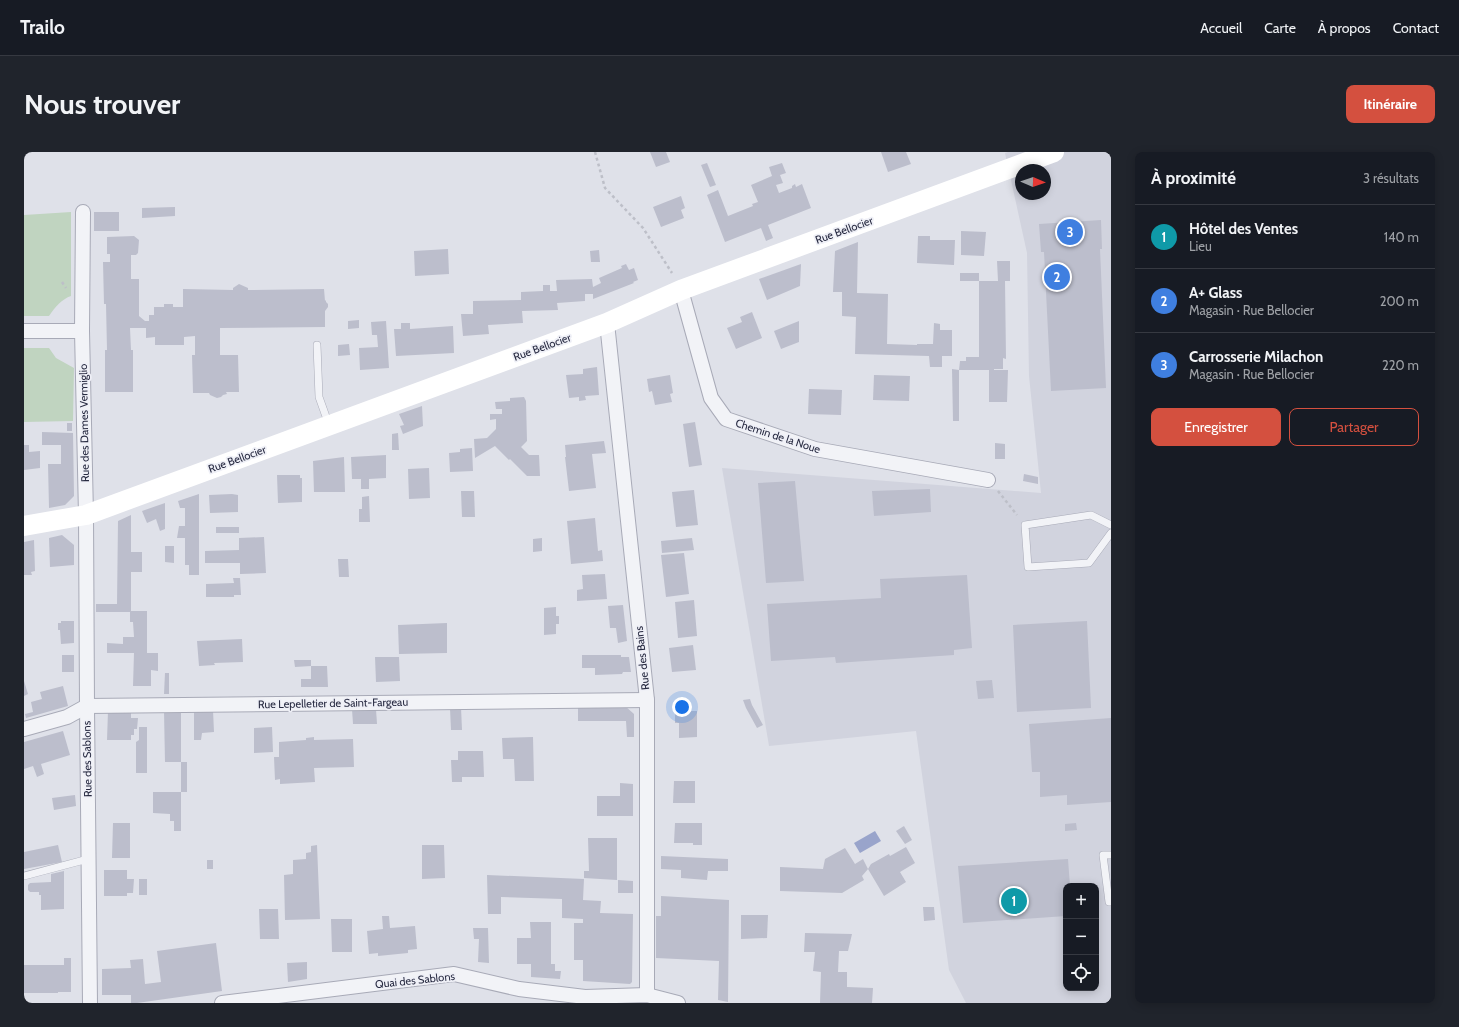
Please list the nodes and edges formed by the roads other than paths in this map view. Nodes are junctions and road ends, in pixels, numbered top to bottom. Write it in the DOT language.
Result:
graph roads {
  1 [pos="1054,152"];
  2 [pos="83,212"];
  3 [pos="681,290"];
  4 [pos="607,323"];
  5 [pos="24,331"];
  6 [pos="82,331"];
  7 [pos="317,345"];
  8 [pos="329,425"];
  9 [pos="988,480"];
  10 [pos="86,515"];
  11 [pos="24,526"];
  12 [pos="1111,526"];
  13 [pos="1111,533"];
  14 [pos="647,700"];
  15 [pos="87,706"];
  16 [pos="24,729"];
  17 [pos="1111,854"];
  18 [pos="88,859"];
  19 [pos="24,876"];
  20 [pos="1111,902"];
  21 [pos="647,995"];
  22 [pos="90,1003"];
  23 [pos="222,1003"];
  24 [pos="678,1003"];
  1 -- 3 [label="street, Rue Bellocier"];
  2 -- 6 [label="street, Rue des Dames Vermiglio"];
  3 -- 4 [label="street, Rue Bellocier"];
  3 -- 9 [label="street, Chemin de la Noue"];
  4 -- 8 [label="street, Rue Bellocier"];
  4 -- 14 [label="street, Rue des Bains"];
  5 -- 6 [label="street"];
  6 -- 10 [label="street, Rue des Dames Vermiglio"];
  7 -- 8 [label="lane"];
  8 -- 10 [label="street, Rue Bellocier"];
  10 -- 11 [label="street, Rue Bellocier"];
  10 -- 15 [label="street, Rue des Sablons"];
  12 -- 13 [label="lane"];
  14 -- 15 [label="street, Rue Lepelletier de Saint-Fargeau"];
  14 -- 21 [label="street, Rue des Bains"];
  15 -- 16 [label="street, Rue Lepelletier de Saint-Fargeau"];
  15 -- 18 [label="street, Rue des Sablons"];
  17 -- 20 [label="lane"];
  18 -- 19 [label="lane"];
  18 -- 22 [label="street, Rue des Sablons"];
  21 -- 23 [label="street, Quai des Sablons"];
  21 -- 24 [label="street, Quai des Sablons"];
}
